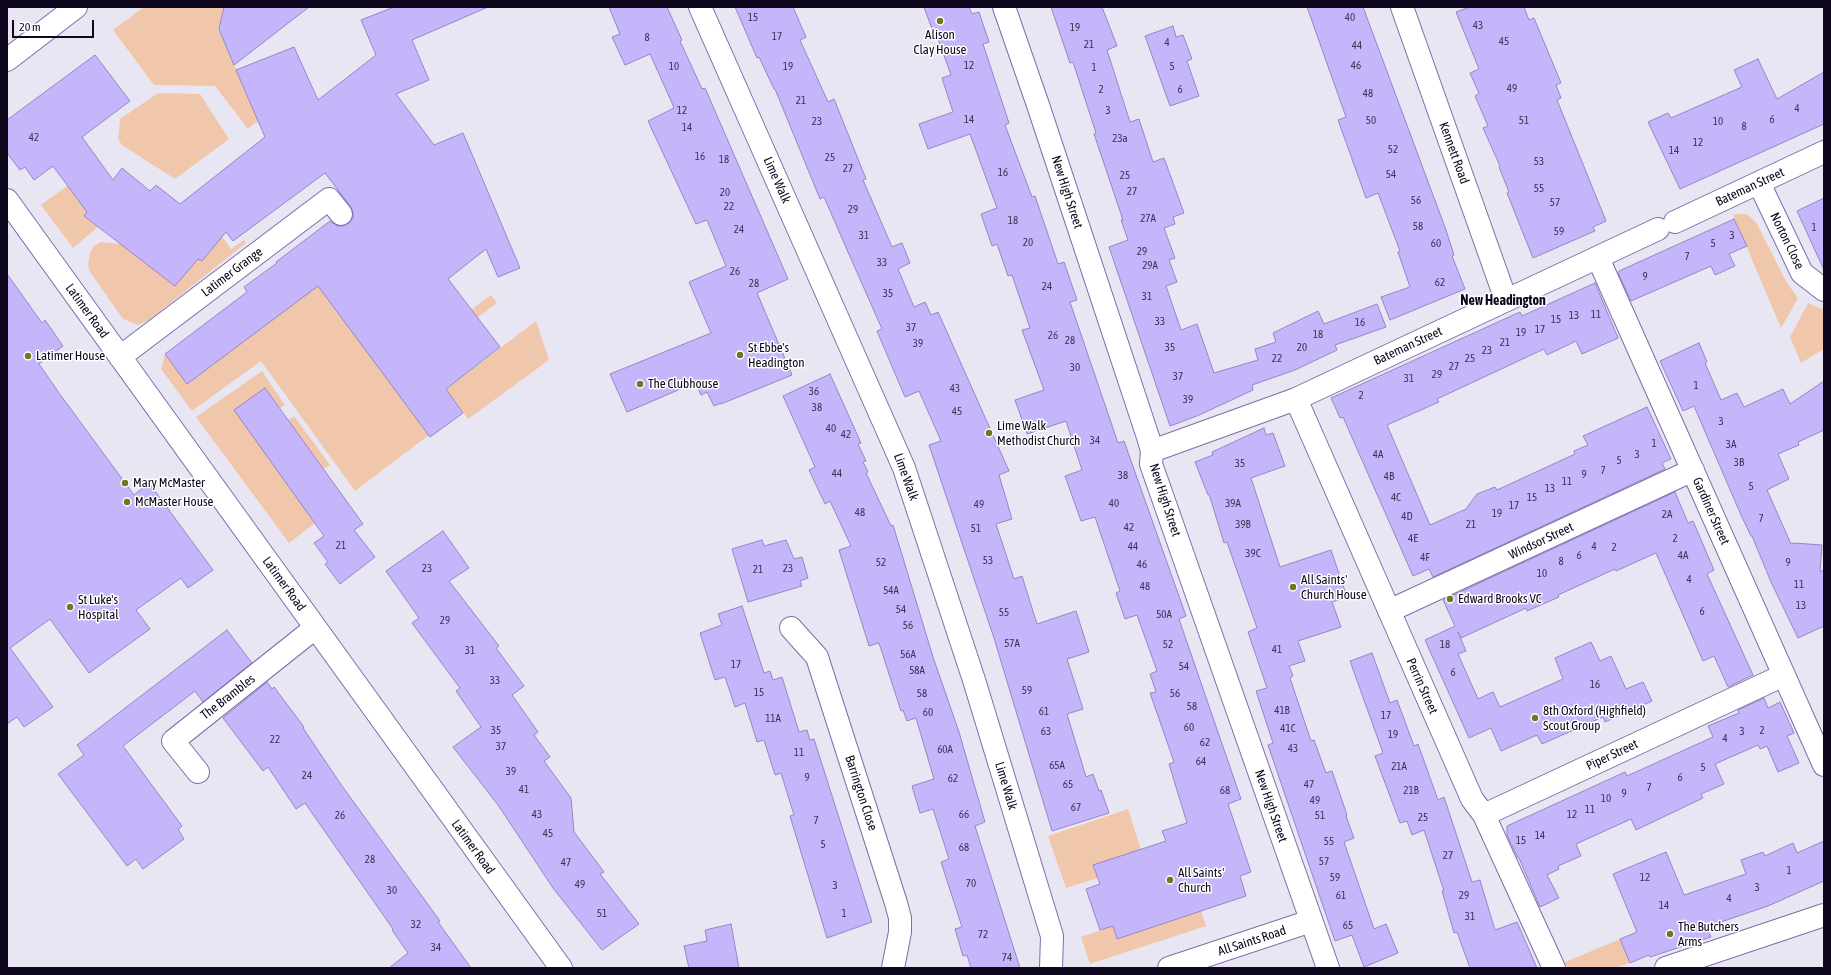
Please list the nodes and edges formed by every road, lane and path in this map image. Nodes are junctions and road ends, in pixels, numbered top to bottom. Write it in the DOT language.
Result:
graph roads {
  1 [pos="76,7"];
  2 [pos="700,7"];
  3 [pos="1004,7"];
  4 [pos="1402,7"];
  5 [pos="7,60"];
  6 [pos="1824,152"];
  7 [pos="1759,183"];
  8 [pos="7,200"];
  9 [pos="341,214"];
  10 [pos="1598,258"];
  11 [pos="1824,290"];
  12 [pos="1506,300"];
  13 [pos="120,357"];
  14 [pos="1296,399"];
  15 [pos="1152,451"];
  16 [pos="1693,470"];
  17 [pos="1389,611"];
  18 [pos="315,628"];
  19 [pos="791,628"];
  20 [pos="1784,675"];
  21 [pos="1824,765"];
  22 [pos="198,772"];
  23 [pos="1484,815"];
  24 [pos="1824,915"];
  25 [pos="1311,921"];
  26 [pos="560,968"];
  27 [pos="893,968"];
  28 [pos="1051,968"];
  29 [pos="1169,968"];
  30 [pos="1328,968"];
  31 [pos="1554,968"];
  32 [pos="1666,968"];
  1 -- 5 [label="street"];
  2 -- 28 [label="street, Lime Walk"];
  3 -- 15 [label="street, New High Street"];
  4 -- 12 [label="street, Kennett Road"];
  6 -- 7 [label="street, Bateman Street"];
  7 -- 10 [label="street, Bateman Street"];
  7 -- 11 [label="street, Norton Close"];
  8 -- 13 [label="street, Latimer Road"];
  9 -- 13 [label="street, Latimer Grange"];
  10 -- 12 [label="street, Bateman Street"];
  10 -- 16 [label="street, Gardiner Street"];
  12 -- 14 [label="street, Bateman Street"];
  13 -- 18 [label="street, Latimer Road"];
  14 -- 15 [label="street, Bateman Street"];
  14 -- 17 [label="street, Perrin Street"];
  15 -- 25 [label="street, New High Street"];
  16 -- 17 [label="street, Windsor Street"];
  16 -- 20 [label="street, Gardiner Street"];
  17 -- 23 [label="street, Perrin Street"];
  18 -- 22 [label="street, The Brambles"];
  18 -- 26 [label="street, Latimer Road"];
  19 -- 27 [label="street, Barrington Close"];
  20 -- 21 [label="street, Gardiner Street"];
  20 -- 23 [label="street, Piper Street"];
  23 -- 31 [label="street, Perrin Street"];
  24 -- 32 [label="street"];
  25 -- 29 [label="street, All Saints Road"];
  25 -- 30 [label="street, New High Street"];
}
